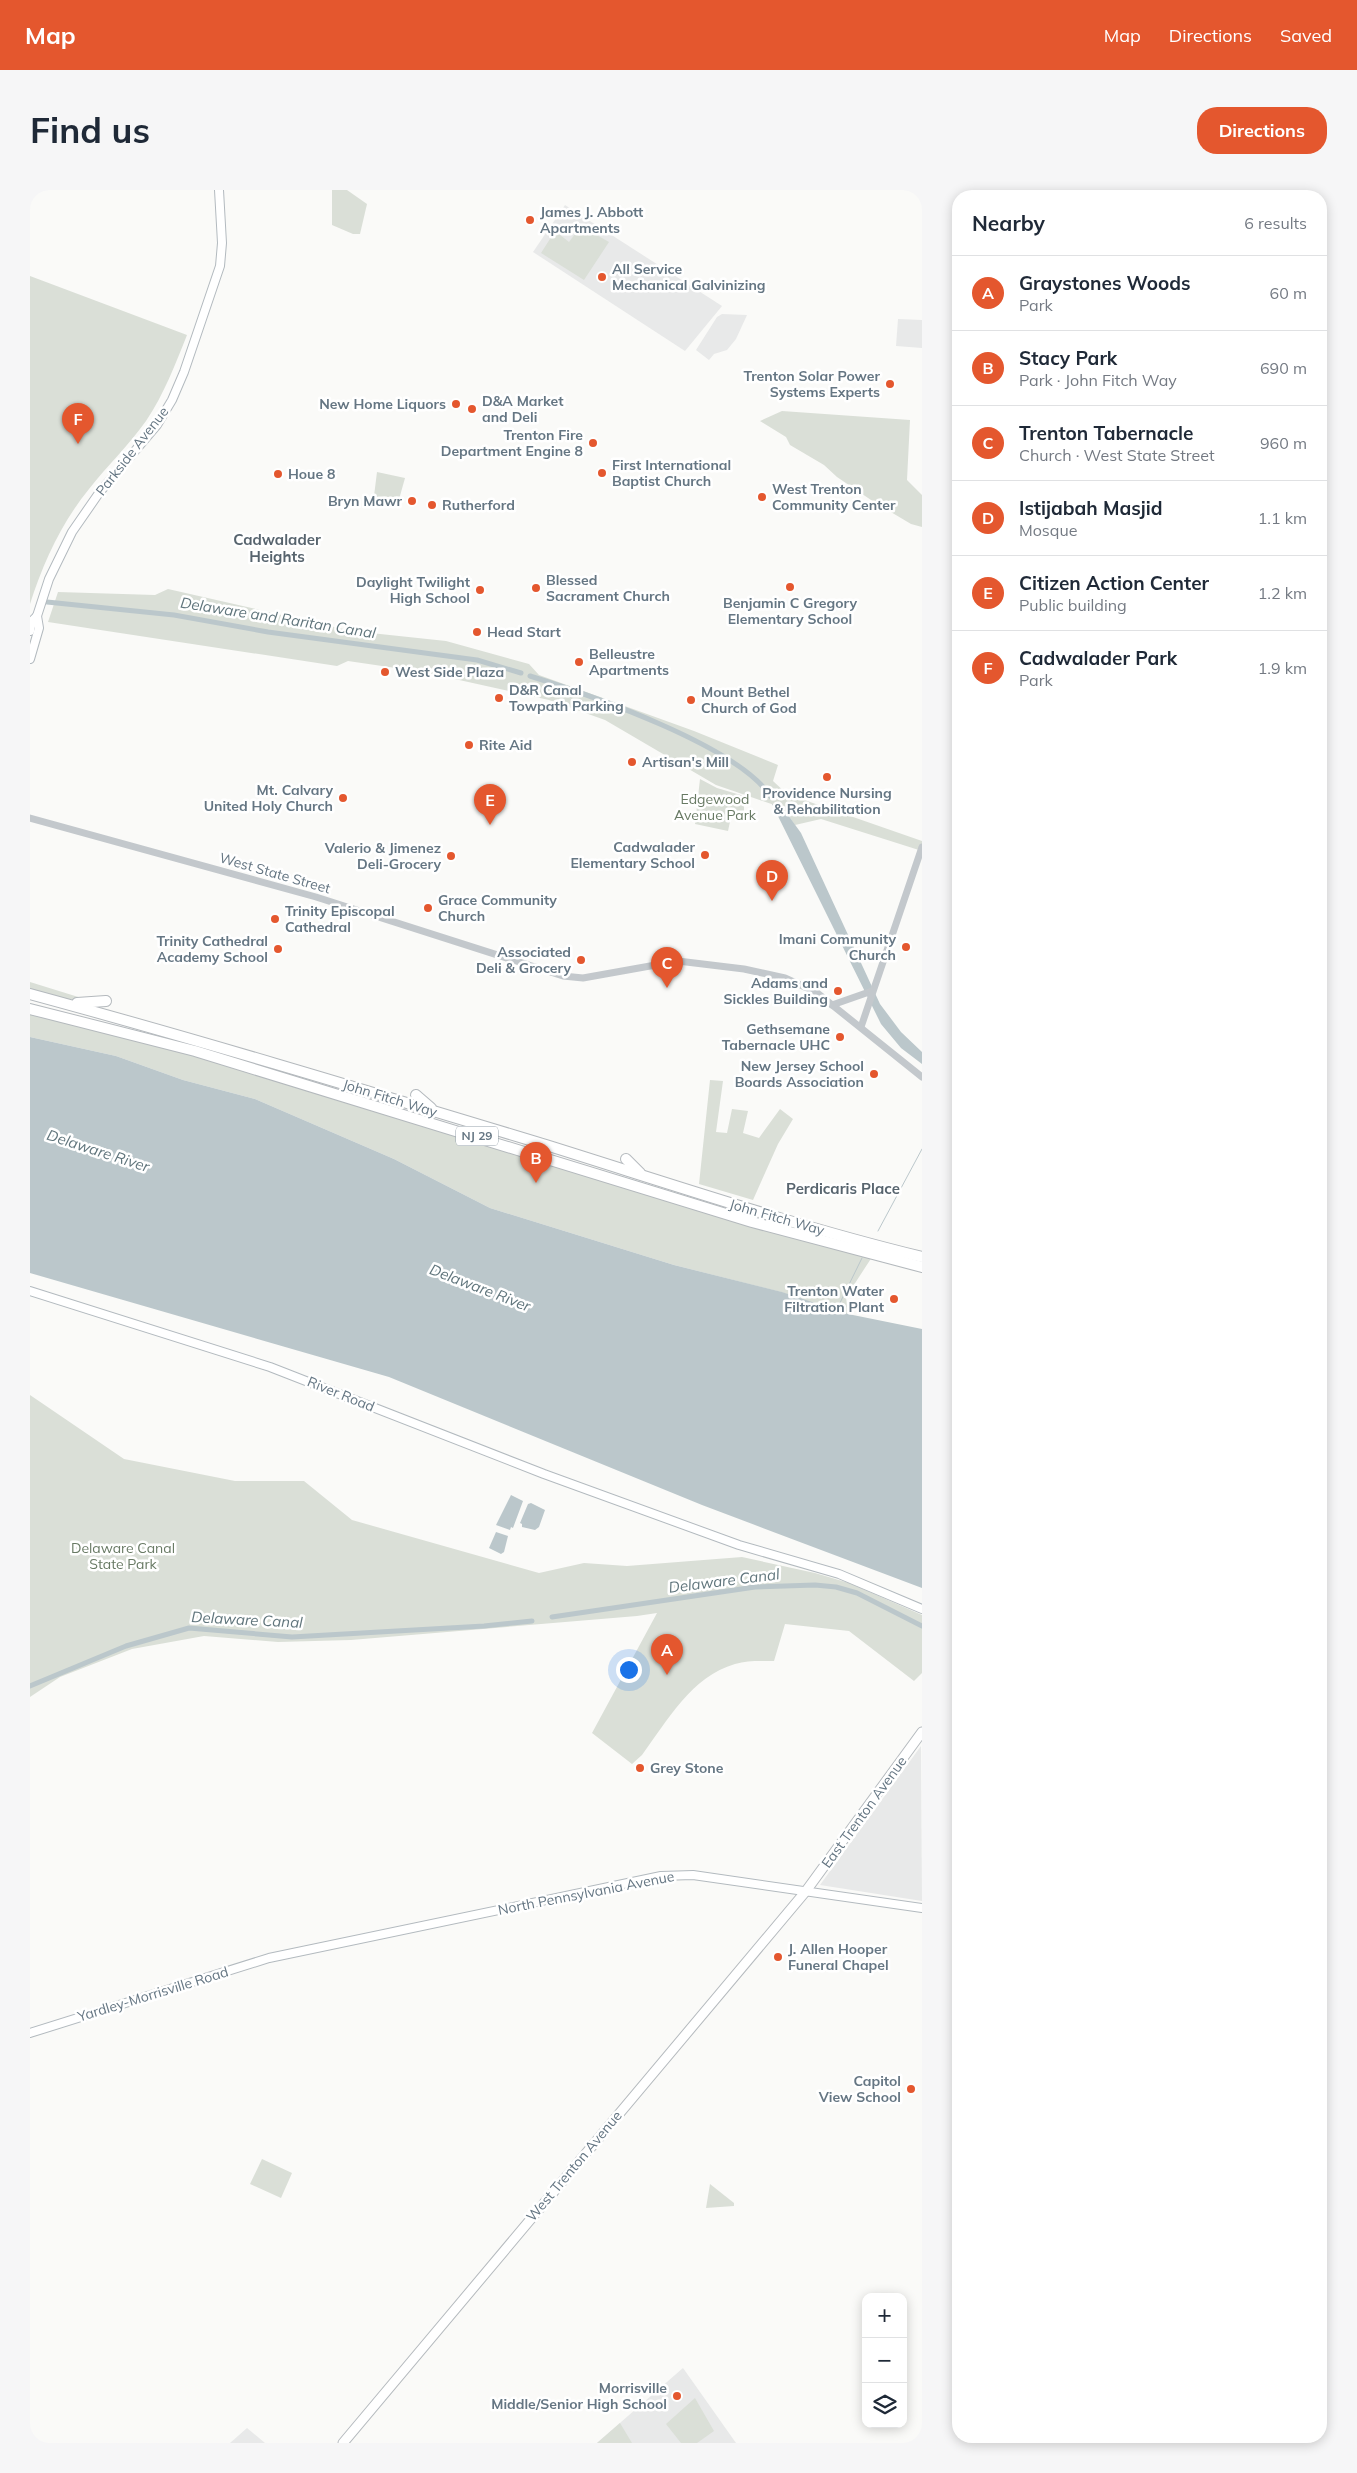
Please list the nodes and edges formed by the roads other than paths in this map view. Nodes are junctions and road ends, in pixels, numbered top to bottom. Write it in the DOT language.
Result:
graph roads {
  1 [pos="219,190"];
  2 [pos="37,616"];
  3 [pos="30,631"];
  4 [pos="30,659"];
  5 [pos="30,818"];
  6 [pos="921,851"];
  7 [pos="873,990"];
  8 [pos="30,994"];
  9 [pos="106,1001"];
  10 [pos="64,1003"];
  11 [pos="832,1005"];
  12 [pos="30,1009"];
  13 [pos="860,1027"];
  14 [pos="922,1077"];
  15 [pos="416,1095"];
  16 [pos="438,1113"];
  17 [pos="626,1159"];
  18 [pos="645,1176"];
  19 [pos="922,1257"];
  20 [pos="922,1266"];
  21 [pos="30,1291"];
  22 [pos="922,1609"];
  23 [pos="922,1732"];
  24 [pos="806,1891"];
  25 [pos="922,1908"];
  26 [pos="279,1956"];
  27 [pos="30,2033"];
  28 [pos="343,2443"];
  1 -- 2 [label="main road, Parkside Avenue"];
  2 -- 3 [label="main road, Parkside Avenue"];
  2 -- 4 [label="main road, Parkside Avenue"];
  5 -- 11 [label="street, West State Street"];
  6 -- 7 [label="street"];
  7 -- 11 [label="street"];
  7 -- 13 [label="street"];
  8 -- 10 [label="highway, John Fitch Way / NJ 29"];
  9 -- 10 [label="highway"];
  10 -- 16 [label="highway, John Fitch Way / NJ 29"];
  11 -- 13 [label="street, West State Street"];
  12 -- 20 [label="highway, John Fitch Way / NJ 29"];
  13 -- 14 [label="street, West State Street"];
  15 -- 16 [label="highway"];
  16 -- 18 [label="highway, John Fitch Way / NJ 29"];
  17 -- 18 [label="highway"];
  18 -- 19 [label="highway, John Fitch Way / NJ 29"];
  21 -- 22 [label="main road, River Road"];
  23 -- 24 [label="main road, East Trenton Avenue"];
  24 -- 25 [label="main road, North Pennsylvania Avenue"];
  24 -- 26 [label="main road, North Pennsylvania Avenue"];
  24 -- 28 [label="main road, West Trenton Avenue"];
  26 -- 27 [label="main road, Yardley-Morrisville Road"];
}
